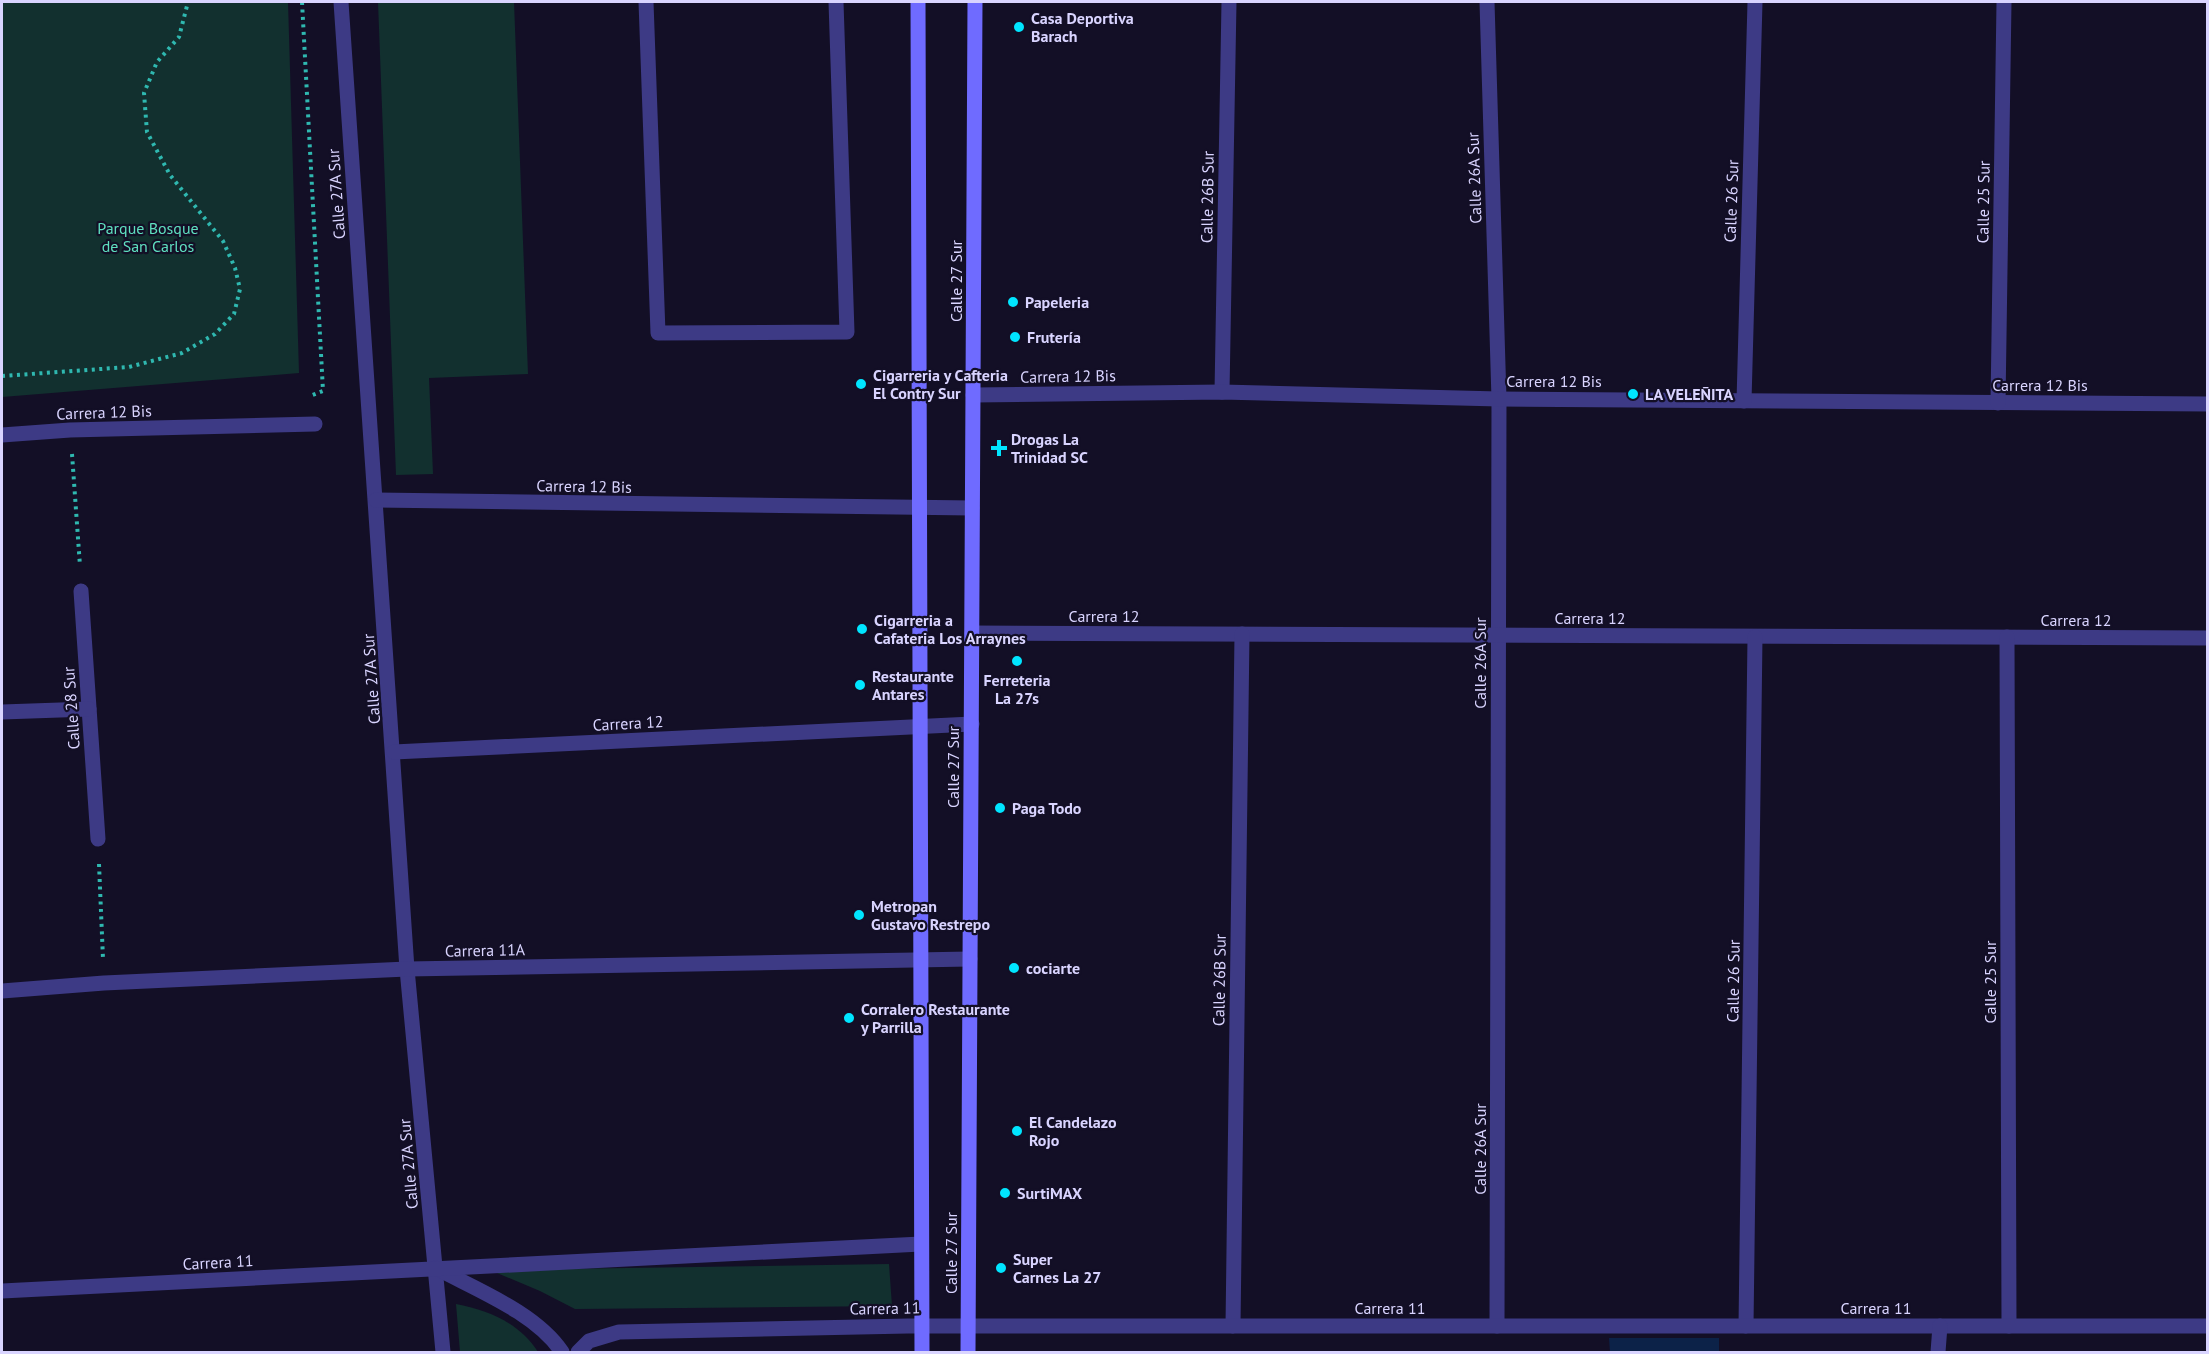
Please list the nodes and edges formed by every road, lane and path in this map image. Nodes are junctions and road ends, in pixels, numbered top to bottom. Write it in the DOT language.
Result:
graph roads {
  1 [pos="188,2"];
  2 [pos="302,2"];
  3 [pos="341,2"];
  4 [pos="646,2"];
  5 [pos="836,2"];
  6 [pos="918,2"];
  7 [pos="975,2"];
  8 [pos="1229,2"];
  9 [pos="1487,2"];
  10 [pos="1755,2"];
  11 [pos="2004,2"];
  12 [pos="2,376"];
  13 [pos="323,391"];
  14 [pos="1222,392"];
  15 [pos="973,395"];
  16 [pos="1499,399"];
  17 [pos="1744,401"];
  18 [pos="1998,403"];
  19 [pos="2208,404"];
  20 [pos="315,424"];
  21 [pos="70,430"];
  22 [pos="2,435"];
  23 [pos="376,501"];
  24 [pos="972,508"];
  25 [pos="920,509"];
  26 [pos="81,591"];
  27 [pos="972,633"];
  28 [pos="1242,634"];
  29 [pos="1498,635"];
  30 [pos="1755,637"];
  31 [pos="2007,637"];
  32 [pos="2208,638"];
  33 [pos="89,709"];
  34 [pos="2,712"];
  35 [pos="972,724"];
  36 [pos="920,727"];
  37 [pos="394,752"];
  38 [pos="98,840"];
  39 [pos="970,959"];
  40 [pos="920,962"];
  41 [pos="407,969"];
  42 [pos="104,983"];
  43 [pos="2,991"];
  44 [pos="921,1244"];
  45 [pos="436,1268"];
  46 [pos="2,1291"];
  47 [pos="921,1326"];
  48 [pos="968,1326"];
  49 [pos="1233,1326"];
  50 [pos="1497,1326"];
  51 [pos="1746,1326"];
  52 [pos="1940,1326"];
  53 [pos="2009,1326"];
  54 [pos="2208,1326"];
  55 [pos="443,1353"];
  56 [pos="562,1353"];
  57 [pos="578,1353"];
  58 [pos="922,1353"];
  59 [pos="968,1353"];
  60 [pos="1938,1353"];
  1 -- 12 [label="path"];
  2 -- 13 [label="path"];
  3 -- 23 [label="street, Calle 27A Sur"];
  4 -- 5 [label="street"];
  6 -- 25 [label="main road, Calle 27 Sur"];
  7 -- 15 [label="main road, Calle 27 Sur"];
  8 -- 14 [label="street, Calle 26B Sur"];
  9 -- 16 [label="street, Calle 26A Sur"];
  10 -- 17 [label="street, Calle 26 Sur"];
  11 -- 18 [label="street, Calle 25 Sur"];
  14 -- 15 [label="street, Carrera 12 Bis"];
  14 -- 16 [label="street, Carrera 12 Bis"];
  15 -- 24 [label="main road, Calle 27 Sur"];
  16 -- 17 [label="street, Carrera 12 Bis"];
  16 -- 29 [label="street, Calle 26A Sur"];
  17 -- 18 [label="street, Carrera 12 Bis"];
  18 -- 19 [label="street, Carrera 12 Bis"];
  20 -- 21 [label="street, Carrera 12 Bis"];
  21 -- 22 [label="street, Carrera 12 Bis"];
  21 -- 26 [label="path"];
  23 -- 25 [label="street, Carrera 12 Bis"];
  23 -- 37 [label="street, Calle 27A Sur"];
  24 -- 25 [label="street, Carrera 12 Bis"];
  24 -- 27 [label="main road, Calle 27 Sur"];
  25 -- 36 [label="main road, Calle 27 Sur"];
  26 -- 33 [label="street, Calle 28 Sur"];
  27 -- 28 [label="street, Carrera 12"];
  27 -- 35 [label="main road, Calle 27 Sur"];
  28 -- 29 [label="street, Carrera 12"];
  28 -- 49 [label="street, Calle 26B Sur"];
  29 -- 30 [label="street, Carrera 12"];
  29 -- 50 [label="street, Calle 26A Sur"];
  30 -- 31 [label="street, Carrera 12"];
  30 -- 51 [label="street, Calle 26 Sur"];
  31 -- 32 [label="street, Carrera 12"];
  31 -- 53 [label="street, Calle 25 Sur"];
  33 -- 34 [label="street"];
  33 -- 38 [label="street, Calle 28 Sur"];
  35 -- 36 [label="street, Carrera 12"];
  35 -- 39 [label="main road, Calle 27 Sur"];
  36 -- 37 [label="street, Carrera 12"];
  36 -- 40 [label="main road, Calle 27 Sur"];
  37 -- 41 [label="street, Calle 27A Sur"];
  38 -- 42 [label="path"];
  39 -- 40 [label="street, Carrera 11A"];
  39 -- 48 [label="main road, Calle 27 Sur"];
  40 -- 41 [label="street, Carrera 11A"];
  40 -- 44 [label="main road, Calle 27 Sur"];
  41 -- 42 [label="street, Carrera 11A"];
  41 -- 45 [label="street, Calle 27A Sur"];
  42 -- 43 [label="street, Carrera 11A"];
  44 -- 45 [label="street, Carrera 11"];
  44 -- 47 [label="main road, Calle 27 Sur"];
  45 -- 46 [label="street, Carrera 11"];
  45 -- 55 [label="street, Calle 27A Sur"];
  45 -- 56 [label="street"];
  47 -- 48 [label="street, Carrera 11"];
  47 -- 57 [label="street, Carrera 11"];
  47 -- 58 [label="main road, Calle 27 Sur"];
  48 -- 49 [label="street, Carrera 11"];
  48 -- 59 [label="main road, Calle 27 Sur"];
  49 -- 50 [label="street, Carrera 11"];
  50 -- 51 [label="street, Carrera 11"];
  51 -- 52 [label="street, Carrera 11"];
  52 -- 53 [label="street, Carrera 11"];
  52 -- 60 [label="street"];
  53 -- 54 [label="street, Carrera 11"];
}
